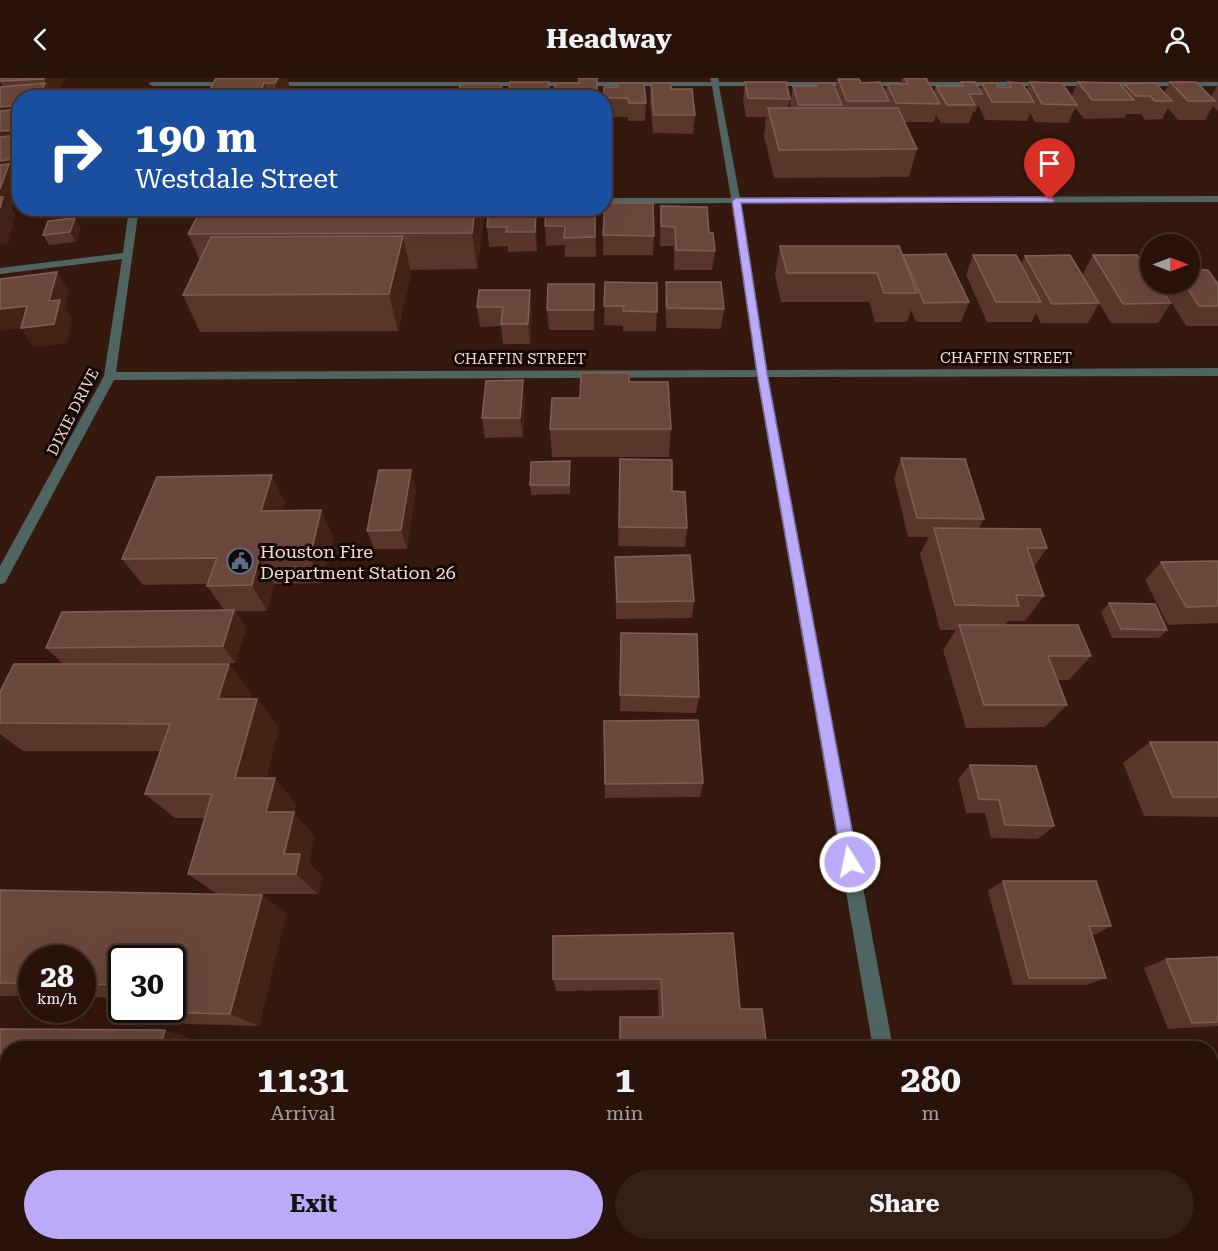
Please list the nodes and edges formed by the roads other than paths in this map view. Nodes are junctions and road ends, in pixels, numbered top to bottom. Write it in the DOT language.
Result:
graph roads {
  1 [pos="714,81"];
  2 [pos="153,84"];
  3 [pos="236,84"];
  4 [pos="260,84"];
  5 [pos="1218,84"];
  6 [pos="1218,199"];
  7 [pos="612,201"];
  8 [pos="736,201"];
  9 [pos="133,216"];
  10 [pos="128,255"];
  11 [pos="0,271"];
  12 [pos="1218,372"];
  13 [pos="762,373"];
  14 [pos="110,376"];
  15 [pos="0,579"];
  16 [pos="882,1041"];
  1 -- 4 [label="street"];
  1 -- 5 [label="street"];
  1 -- 8 [label="street"];
  2 -- 3 [label="street"];
  6 -- 8 [label="street"];
  7 -- 8 [label="street"];
  8 -- 13 [label="street"];
  9 -- 10 [label="street, DIXIE DRIVE"];
  10 -- 11 [label="street"];
  10 -- 14 [label="street, DIXIE DRIVE"];
  12 -- 13 [label="street, CHAFFIN STREET"];
  13 -- 14 [label="street, CHAFFIN STREET"];
  13 -- 16 [label="street"];
  14 -- 15 [label="street, DIXIE DRIVE"];
}
